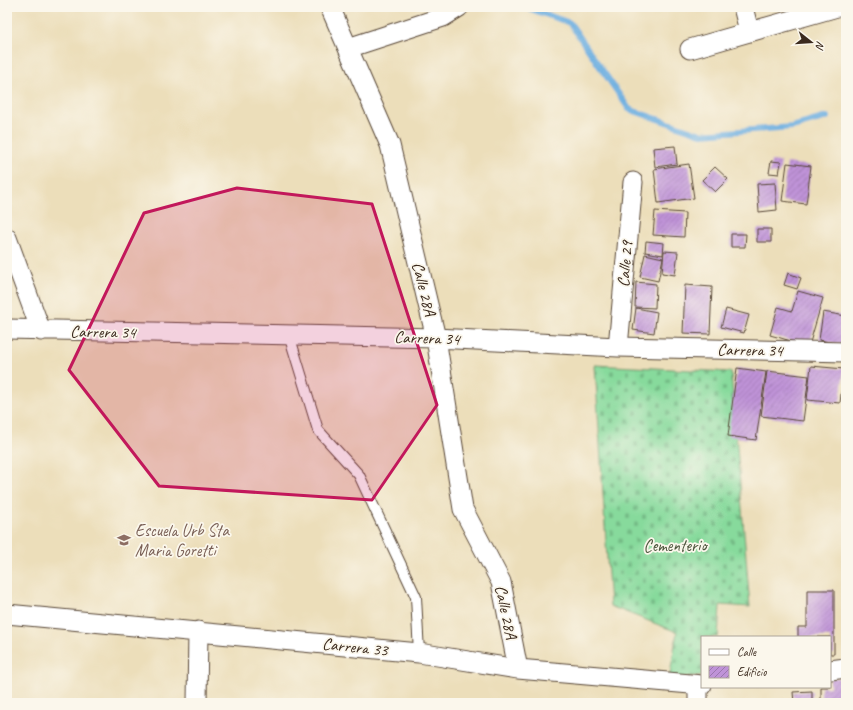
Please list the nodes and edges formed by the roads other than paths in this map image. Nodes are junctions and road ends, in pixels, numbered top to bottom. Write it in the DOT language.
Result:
graph roads {
  1 [pos="330,7"];
  2 [pos="459,7"];
  3 [pos="743,7"];
  4 [pos="837,7"];
  5 [pos="749,31"];
  6 [pos="348,48"];
  7 [pos="690,49"];
  8 [pos="633,182"];
  9 [pos="7,238"];
  10 [pos="7,329"];
  11 [pos="40,331"];
  12 [pos="289,335"];
  13 [pos="436,338"];
  14 [pos="618,347"];
  15 [pos="846,352"];
  16 [pos="7,614"];
  17 [pos="198,631"];
  18 [pos="419,653"];
  19 [pos="846,668"];
  20 [pos="518,669"];
  21 [pos="831,670"];
  22 [pos="699,691"];
  23 [pos="197,703"];
  1 -- 6 [label="street, Calle 28A"];
  2 -- 6 [label="street"];
  3 -- 5 [label="street"];
  4 -- 5 [label="street"];
  5 -- 7 [label="street"];
  6 -- 13 [label="street, Calle 28A"];
  8 -- 14 [label="street, Calle 29"];
  9 -- 11 [label="street"];
  10 -- 11 [label="street, Carrera 34"];
  11 -- 12 [label="street, Carrera 34"];
  12 -- 13 [label="street, Carrera 34"];
  12 -- 18 [label="lane"];
  13 -- 14 [label="street, Carrera 34"];
  13 -- 20 [label="street, Calle 28A"];
  14 -- 15 [label="street, Carrera 34"];
  16 -- 17 [label="street, Carrera 33"];
  17 -- 18 [label="street, Carrera 33"];
  17 -- 23 [label="street"];
  18 -- 20 [label="street, Carrera 33"];
  19 -- 21 [label="street"];
  20 -- 22 [label="street, Carrera 33"];
}
